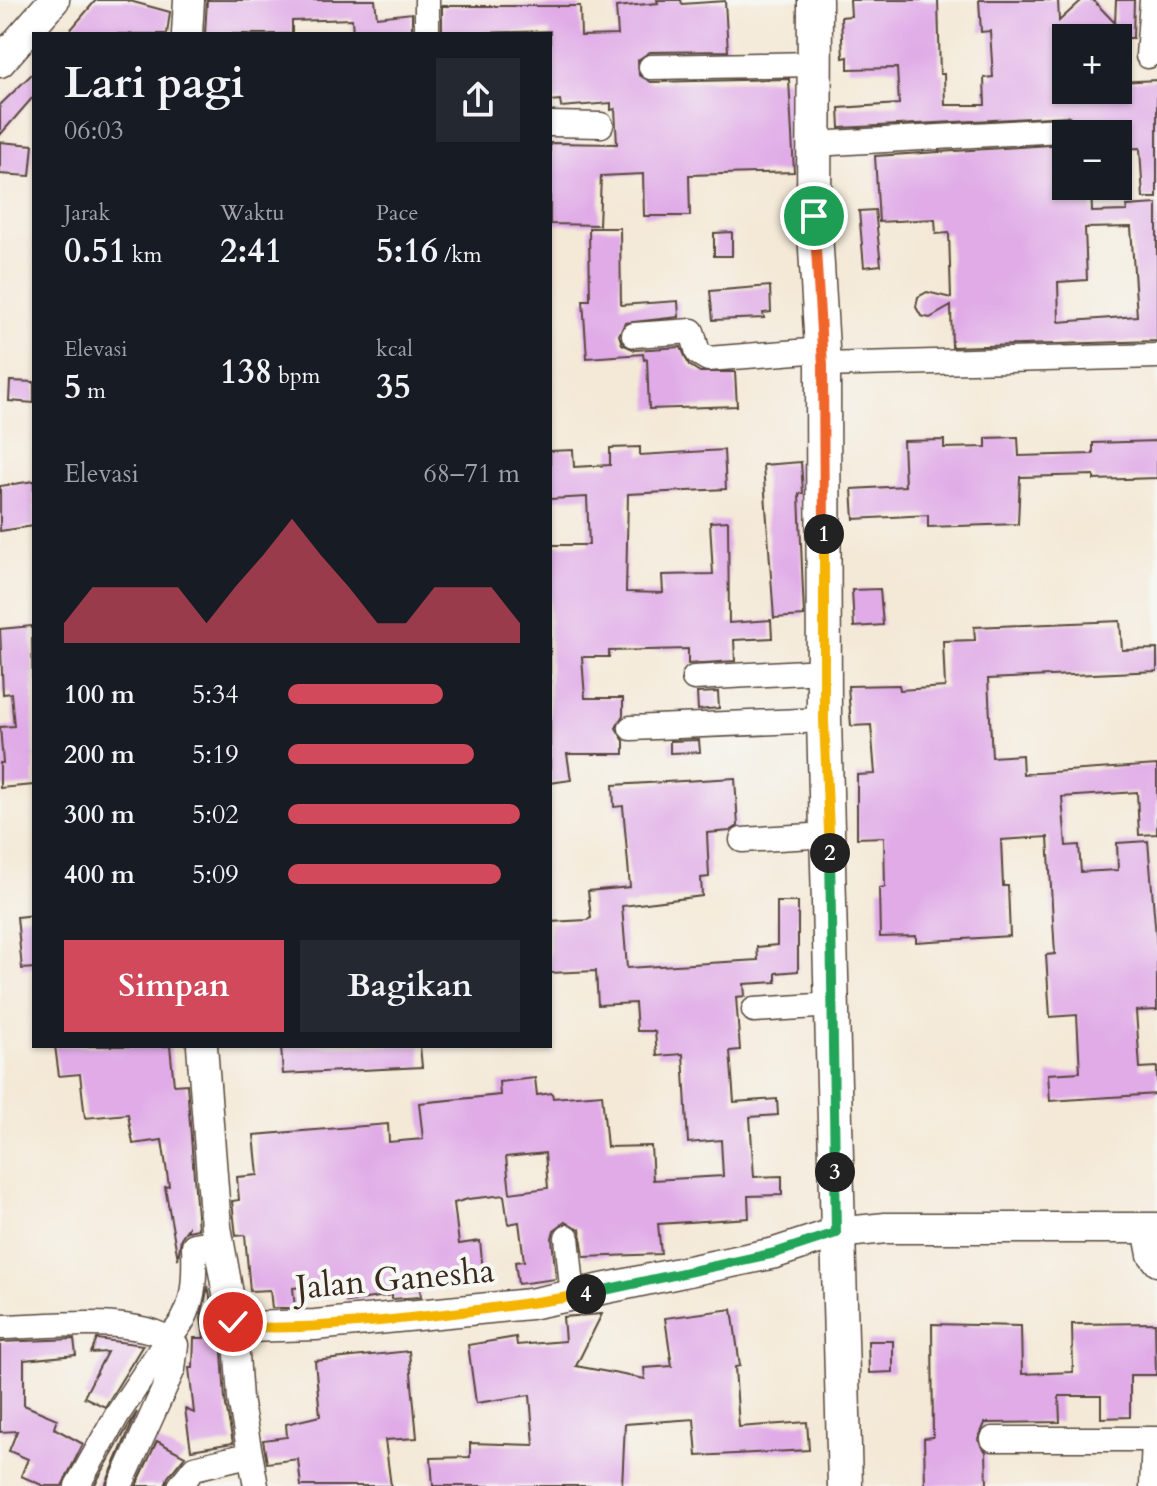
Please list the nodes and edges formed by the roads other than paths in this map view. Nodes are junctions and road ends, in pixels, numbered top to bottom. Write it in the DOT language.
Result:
graph roads {
  1 [pos="54,0"];
  2 [pos="189,0"];
  3 [pos="427,0"];
  4 [pos="815,0"];
  5 [pos="1152,0"];
  6 [pos="187,32"];
  7 [pos="427,32"];
  8 [pos="1148,56"];
  9 [pos="0,62"];
  10 [pos="816,64"];
  11 [pos="651,67"];
  12 [pos="552,124"];
  13 [pos="601,125"];
  14 [pos="1052,131"];
  15 [pos="814,144"];
  16 [pos="634,335"];
  17 [pos="1157,356"];
  18 [pos="822,358"];
  19 [pos="824,671"];
  20 [pos="694,678"];
  21 [pos="824,720"];
  22 [pos="631,728"];
  23 [pos="830,835"];
  24 [pos="742,840"];
  25 [pos="833,1005"];
  26 [pos="754,1010"];
  27 [pos="202,1048"];
  28 [pos="1151,1228"];
  29 [pos="836,1233"];
  30 [pos="567,1237"];
  31 [pos="218,1241"];
  32 [pos="1157,1264"];
  33 [pos="573,1297"];
  34 [pos="235,1325"];
  35 [pos="0,1327"];
  36 [pos="169,1337"];
  37 [pos="993,1439"];
  38 [pos="1156,1439"];
  39 [pos="248,1455"];
  40 [pos="77,1486"];
  41 [pos="120,1486"];
  42 [pos="180,1486"];
  43 [pos="256,1486"];
  44 [pos="845,1486"];
  45 [pos="1152,1486"];
  1 -- 9 [label="street"];
  2 -- 6 [label="street"];
  3 -- 7 [label="street"];
  4 -- 10 [label="main road"];
  5 -- 8 [label="street"];
  10 -- 11 [label="street"];
  10 -- 15 [label="main road"];
  12 -- 13 [label="street"];
  14 -- 15 [label="street"];
  15 -- 18 [label="main road"];
  16 -- 18 [label="street"];
  17 -- 18 [label="street"];
  18 -- 19 [label="main road"];
  19 -- 20 [label="street"];
  19 -- 21 [label="main road"];
  21 -- 22 [label="street"];
  21 -- 23 [label="main road"];
  23 -- 24 [label="street"];
  23 -- 25 [label="main road"];
  25 -- 26 [label="street"];
  25 -- 29 [label="main road"];
  27 -- 31 [label="street"];
  28 -- 29 [label="street, Jalan Ganesha"];
  28 -- 32 [label="street"];
  29 -- 33 [label="street, Jalan Ganesha"];
  29 -- 44 [label="main road"];
  30 -- 33 [label="street"];
  31 -- 34 [label="street"];
  31 -- 36 [label="street"];
  33 -- 34 [label="street, Jalan Ganesha"];
  34 -- 39 [label="street"];
  35 -- 36 [label="street"];
  36 -- 40 [label="street"];
  36 -- 41 [label="street"];
  37 -- 38 [label="street"];
  38 -- 45 [label="street"];
  39 -- 42 [label="street"];
  39 -- 43 [label="street"];
}
